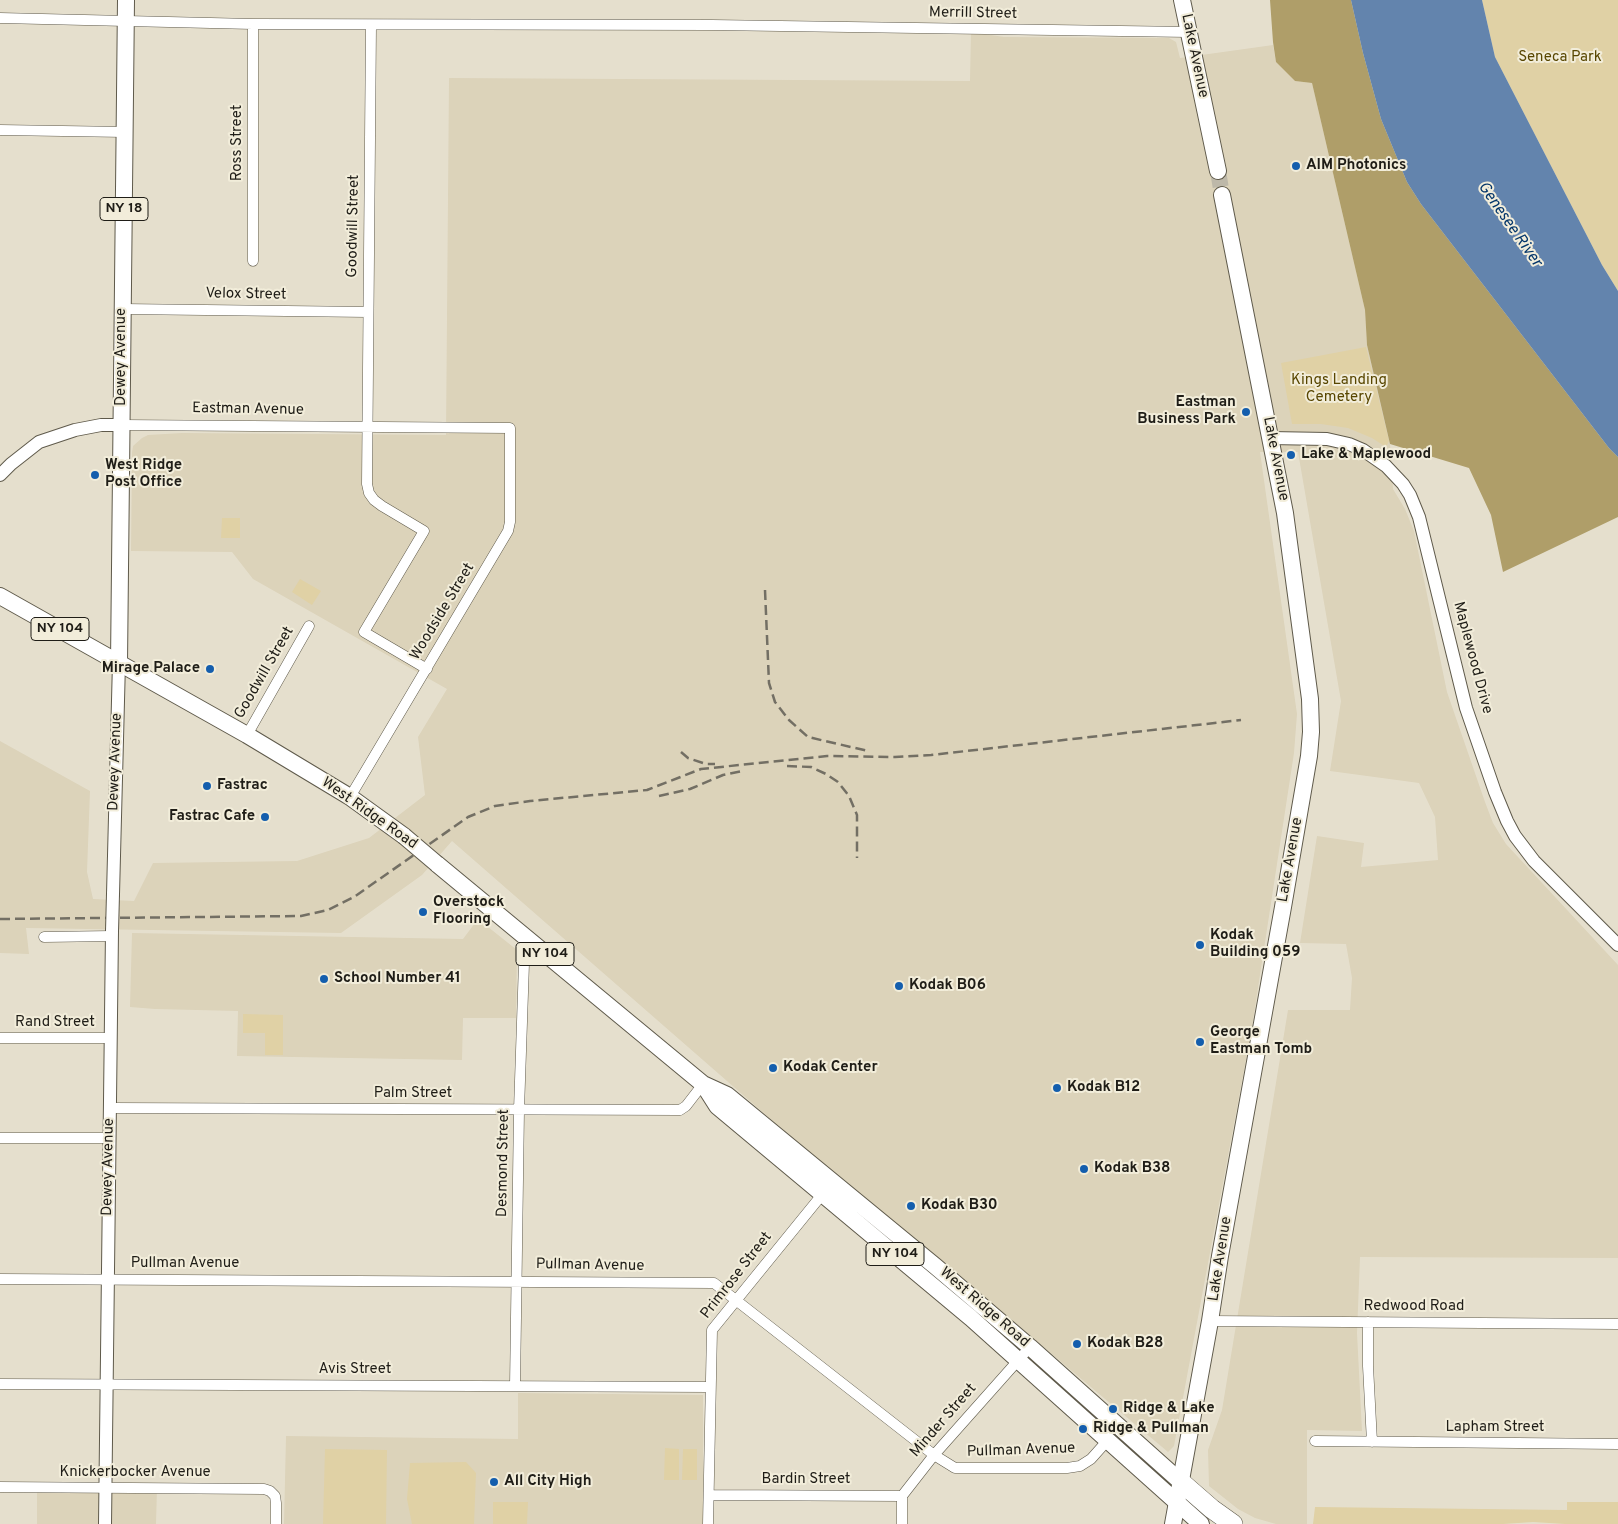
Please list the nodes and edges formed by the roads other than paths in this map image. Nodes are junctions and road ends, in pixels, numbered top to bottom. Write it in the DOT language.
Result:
graph roads {
  1 [pos="126,0"];
  2 [pos="1182,0"];
  3 [pos="0,18"];
  4 [pos="126,21"];
  5 [pos="254,24"];
  6 [pos="371,25"];
  7 [pos="1189,32"];
  8 [pos="0,130"];
  9 [pos="125,132"];
  10 [pos="1218,171"];
  11 [pos="1222,195"];
  12 [pos="253,261"];
  13 [pos="123,309"];
  14 [pos="368,312"];
  15 [pos="122,425"];
  16 [pos="367,428"];
  17 [pos="510,428"];
  18 [pos="1270,438"];
  19 [pos="0,475"];
  20 [pos="0,596"];
  21 [pos="309,626"];
  22 [pos="119,662"];
  23 [pos="427,669"];
  24 [pos="246,735"];
  25 [pos="350,797"];
  26 [pos="112,934"];
  27 [pos="44,937"];
  28 [pos="530,942"];
  29 [pos="1618,945"];
  30 [pos="0,1038"];
  31 [pos="111,1038"];
  32 [pos="703,1084"];
  33 [pos="110,1108"];
  34 [pos="519,1110"];
  35 [pos="0,1138"];
  36 [pos="110,1138"];
  37 [pos="827,1188"];
  38 [pos="0,1279"];
  39 [pos="108,1279"];
  40 [pos="517,1281"];
  41 [pos="736,1300"];
  42 [pos="1210,1321"];
  43 [pos="1368,1322"];
  44 [pos="1618,1324"];
  45 [pos="1030,1346"];
  46 [pos="1017,1360"];
  47 [pos="0,1384"];
  48 [pos="107,1384"];
  49 [pos="515,1386"];
  50 [pos="710,1387"];
  51 [pos="1107,1441"];
  52 [pos="1315,1442"];
  53 [pos="1372,1442"];
  54 [pos="1618,1444"];
  55 [pos="934,1455"];
  56 [pos="1181,1482"];
  57 [pos="0,1486"];
  58 [pos="106,1488"];
  59 [pos="709,1495"];
  60 [pos="902,1496"];
  61 [pos="1177,1503"];
  62 [pos="105,1524"];
  63 [pos="276,1524"];
  64 [pos="708,1524"];
  65 [pos="902,1524"];
  66 [pos="1173,1524"];
  67 [pos="1201,1524"];
  68 [pos="1233,1524"];
  1 -- 4 [label="main road, Dewey Avenue / NY 18"];
  2 -- 7 [label="main road, Lake Avenue"];
  3 -- 4 [label="street, Merrill Street"];
  4 -- 5 [label="street, Merrill Street"];
  4 -- 9 [label="main road, Dewey Avenue / NY 18"];
  5 -- 6 [label="street, Merrill Street"];
  5 -- 12 [label="street, Ross Street"];
  6 -- 7 [label="street, Merrill Street"];
  6 -- 14 [label="street, Goodwill Street"];
  7 -- 10 [label="main road, Lake Avenue"];
  8 -- 9 [label="street"];
  9 -- 13 [label="main road, Dewey Avenue / NY 18"];
  11 -- 18 [label="main road, Lake Avenue"];
  13 -- 14 [label="street, Velox Street"];
  13 -- 15 [label="main road, Dewey Avenue / NY 18"];
  14 -- 16 [label="street, Goodwill Street"];
  15 -- 16 [label="street, Eastman Avenue"];
  15 -- 19 [label="street, Eastman Avenue"];
  15 -- 22 [label="main road, Dewey Avenue / NY 18"];
  16 -- 17 [label="street, Eastman Avenue"];
  16 -- 23 [label="street, Goodwill Street"];
  17 -- 23 [label="street, Woodside Street"];
  18 -- 29 [label="street, Maplewood Drive"];
  18 -- 42 [label="main road, Lake Avenue"];
  20 -- 22 [label="main road, West Ridge Road / NY 104"];
  21 -- 24 [label="street, Goodwill Street"];
  22 -- 24 [label="main road, West Ridge Road / NY 104"];
  22 -- 26 [label="street, Dewey Avenue, bridge"];
  23 -- 25 [label="street, Woodside Street"];
  24 -- 25 [label="main road, West Ridge Road / NY 104"];
  25 -- 28 [label="main road, West Ridge Road / NY 104, bridge"];
  26 -- 27 [label="street"];
  26 -- 31 [label="street, Dewey Avenue"];
  28 -- 32 [label="main road, West Ridge Road / NY 104"];
  28 -- 34 [label="street, Desmond Street"];
  30 -- 31 [label="street, Rand Street"];
  31 -- 33 [label="street, Dewey Avenue"];
  32 -- 34 [label="street, Palm Street"];
  32 -- 37 [label="main road, West Ridge Road / NY 104"];
  33 -- 34 [label="street, Palm Street"];
  33 -- 36 [label="street, Dewey Avenue"];
  34 -- 40 [label="street, Desmond Street"];
  35 -- 36 [label="street"];
  36 -- 39 [label="street, Dewey Avenue"];
  37 -- 41 [label="street, Primrose Street"];
  37 -- 45 [label="main road, West Ridge Road / NY 104"];
  37 -- 46 [label="main road, West Ridge Road / NY 104"];
  38 -- 39 [label="street, Pullman Avenue"];
  39 -- 40 [label="street, Pullman Avenue"];
  39 -- 48 [label="street, Dewey Avenue"];
  40 -- 41 [label="street, Pullman Avenue"];
  40 -- 49 [label="street, Desmond Street"];
  41 -- 50 [label="street, Primrose Street"];
  41 -- 55 [label="street, Pullman Avenue"];
  42 -- 43 [label="street, Redwood Road"];
  42 -- 56 [label="main road, Lake Avenue"];
  43 -- 44 [label="street, Redwood Road"];
  43 -- 53 [label="street"];
  45 -- 46 [label="street, Minder Street"];
  45 -- 56 [label="main road, West Ridge Road / NY 104"];
  46 -- 51 [label="main road, West Ridge Road / NY 104"];
  46 -- 55 [label="street, Minder Street"];
  47 -- 48 [label="street, Avis Street"];
  48 -- 49 [label="street, Avis Street"];
  48 -- 58 [label="street, Dewey Avenue"];
  49 -- 50 [label="street, Avis Street"];
  50 -- 59 [label="street, Primrose Street"];
  51 -- 55 [label="street, Pullman Avenue"];
  51 -- 61 [label="main road, West Ridge Road / NY 104"];
  52 -- 53 [label="street, Lapham Street"];
  53 -- 54 [label="street, Lapham Street"];
  55 -- 60 [label="street, Minder Street"];
  56 -- 61 [label="main road, Lake Avenue"];
  56 -- 68 [label="highway, West Ridge Road / NY 104"];
  57 -- 58 [label="street, Knickerbocker Avenue"];
  58 -- 62 [label="street, Dewey Avenue"];
  58 -- 63 [label="street, Knickerbocker Avenue"];
  59 -- 60 [label="street, Bardin Street"];
  59 -- 64 [label="street, Primrose Street"];
  60 -- 65 [label="street"];
  61 -- 66 [label="main road, Lake Avenue"];
  61 -- 67 [label="main road, West Ridge Road / NY 104"];
}
